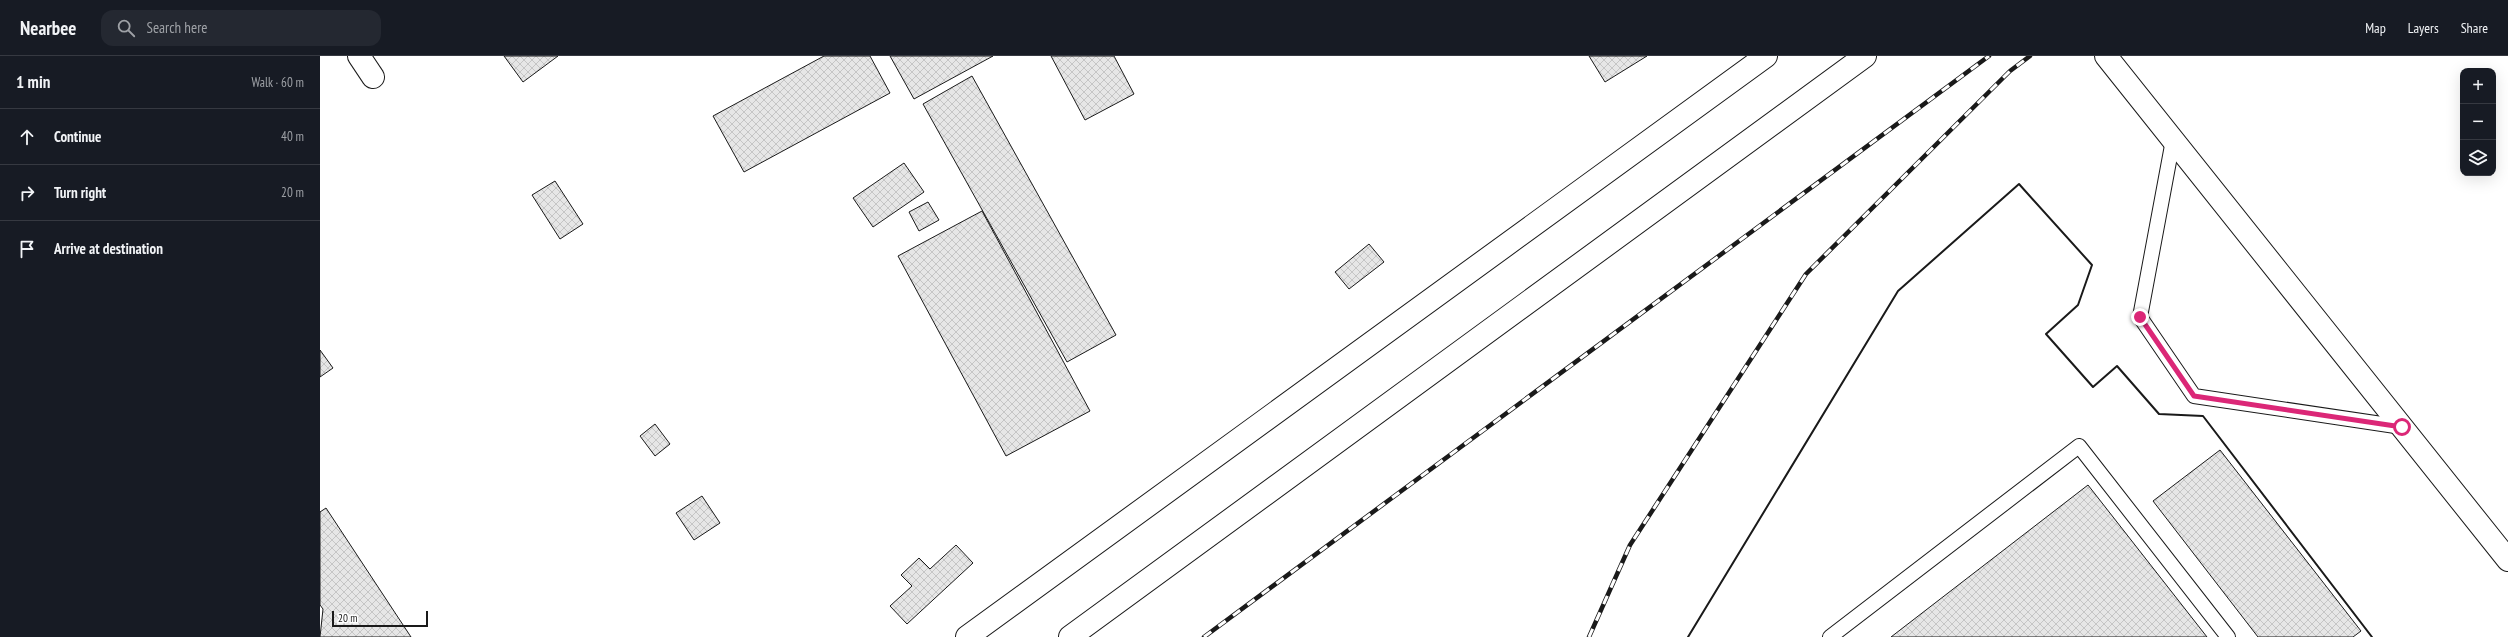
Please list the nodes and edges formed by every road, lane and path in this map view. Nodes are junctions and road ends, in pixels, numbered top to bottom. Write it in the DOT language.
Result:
graph roads {
  1 [pos="359,56"];
  2 [pos="1766,56"];
  3 [pos="1865,56"];
  4 [pos="2106,56"];
  5 [pos="373,78"];
  6 [pos="2173,140"];
  7 [pos="2402,427"];
  8 [pos="2508,560"];
  9 [pos="967,637"];
  10 [pos="1070,637"];
  11 [pos="1830,637"];
  12 [pos="2228,637"];
  1 -- 5 [label="main road"];
  2 -- 9 [label="main road"];
  3 -- 10 [label="main road"];
  4 -- 6 [label="main road"];
  6 -- 7 [label="main road"];
  6 -- 7 [label="lane"];
  7 -- 8 [label="main road"];
  11 -- 12 [label="lane"];
}
